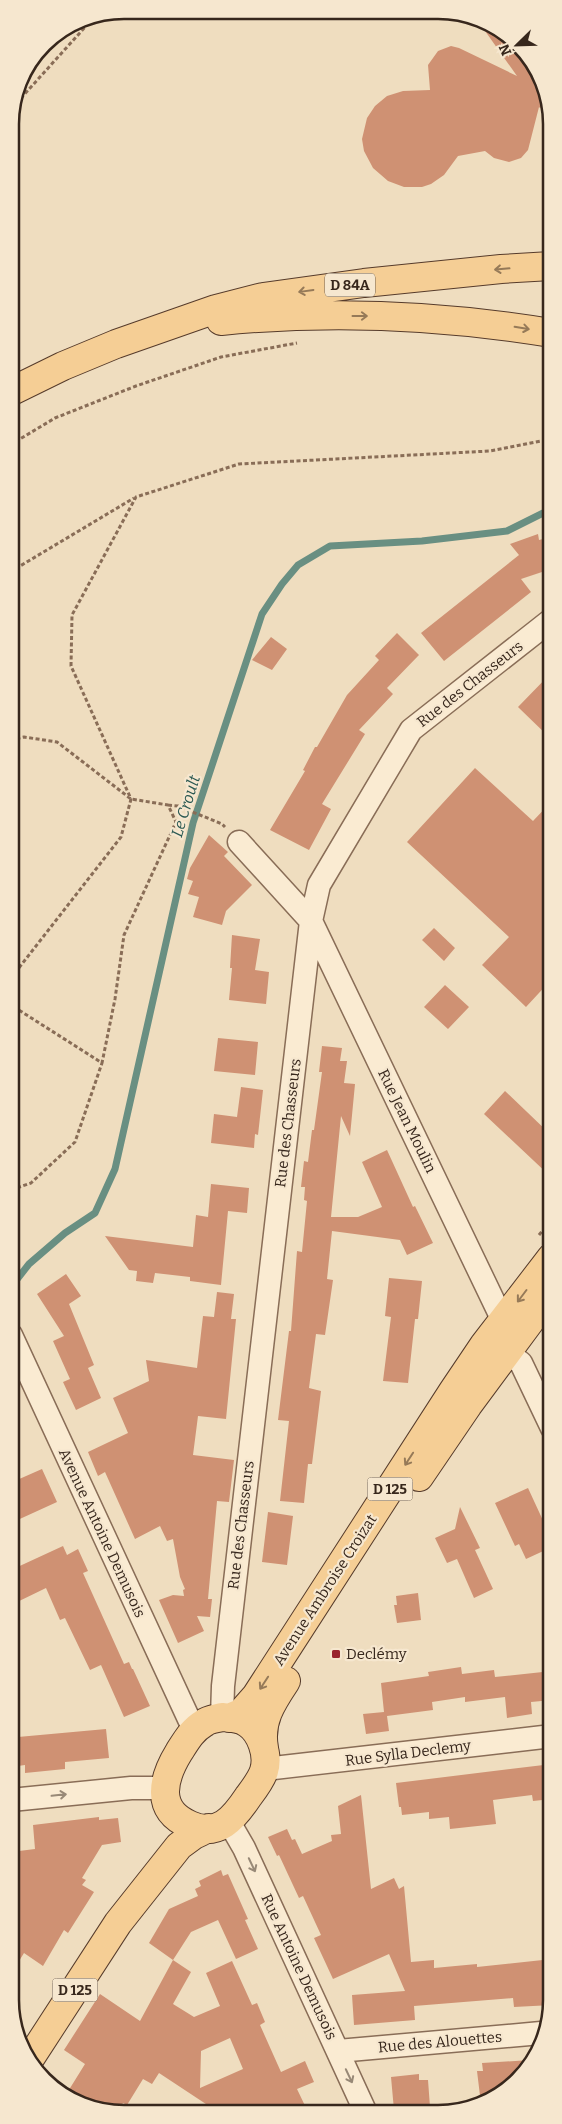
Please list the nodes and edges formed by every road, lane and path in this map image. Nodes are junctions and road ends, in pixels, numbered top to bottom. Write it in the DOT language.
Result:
graph roads {
  1 [pos="88,25"];
  2 [pos="22,97"];
  3 [pos="543,266"];
  4 [pos="155,331"];
  5 [pos="543,332"];
  6 [pos="300,342"];
  7 [pos="19,388"];
  8 [pos="19,440"];
  9 [pos="543,441"];
  10 [pos="136,497"];
  11 [pos="19,567"];
  12 [pos="543,626"];
  13 [pos="19,738"];
  14 [pos="131,799"];
  15 [pos="168,805"];
  16 [pos="222,824"];
  17 [pos="239,842"];
  18 [pos="311,921"];
  19 [pos="19,968"];
  20 [pos="19,1010"];
  21 [pos="102,1063"];
  22 [pos="19,1187"];
  23 [pos="543,1270"];
  24 [pos="543,1305"];
  25 [pos="503,1321"];
  26 [pos="19,1352"];
  27 [pos="507,1352"];
  28 [pos="543,1409"];
  29 [pos="434,1456"];
  30 [pos="226,1718"];
  31 [pos="194,1730"];
  32 [pos="543,1737"];
  33 [pos="264,1758"];
  34 [pos="166,1798"];
  35 [pos="19,1799"];
  36 [pos="219,1825"];
  37 [pos="118,1923"];
  38 [pos="538,2033"];
  39 [pos="338,2051"];
  40 [pos="33,2054"];
  41 [pos="362,2105"];
  1 -- 2 [label="path"];
  3 -- 4 [label="main road, D 84A, one-way"];
  4 -- 5 [label="main road, D 84A, one-way"];
  4 -- 7 [label="main road, D 84A"];
  6 -- 8 [label="path"];
  9 -- 10 [label="path"];
  10 -- 11 [label="path"];
  10 -- 14 [label="path"];
  12 -- 18 [label="street, Rue des Chasseurs"];
  13 -- 14 [label="path"];
  14 -- 15 [label="path"];
  14 -- 19 [label="path"];
  15 -- 16 [label="path"];
  15 -- 21 [label="path"];
  17 -- 18 [label="street, Rue Jean Moulin"];
  18 -- 25 [label="street, Rue Jean Moulin"];
  18 -- 30 [label="street, Rue des Chasseurs"];
  20 -- 21 [label="path"];
  21 -- 22 [label="path"];
  23 -- 25 [label="main road, Avenue Ambroise Croizat / D 125, one-way"];
  24 -- 27 [label="main road, Avenue Ambroise Croizat / D 125"];
  25 -- 29 [label="street"];
  25 -- 30 [label="main road, Avenue Ambroise Croizat / D 125, one-way"];
  26 -- 31 [label="street, Avenue Antoine Demusois"];
  27 -- 28 [label="street"];
  27 -- 29 [label="main road, Avenue Ambroise Croizat / D 125"];
  29 -- 33 [label="main road, Avenue Ambroise Croizat / D 125"];
  30 -- 31 [label="main road"];
  30 -- 33 [label="main road"];
  31 -- 34 [label="main road"];
  32 -- 33 [label="street, Rue Sylla Declemy"];
  33 -- 36 [label="main road"];
  35 -- 34 [label="street, one-way"];
  34 -- 36 [label="main road"];
  34 -- 37 [label="main road, D 125"];
  36 -- 37 [label="main road, D 125"];
  36 -- 39 [label="street, Rue Antoine Demusois, one-way"];
  37 -- 40 [label="main road, D 125"];
  38 -- 39 [label="street, Rue des Alouettes"];
  39 -- 41 [label="street, Rue Antoine Demusois, one-way"];
}
